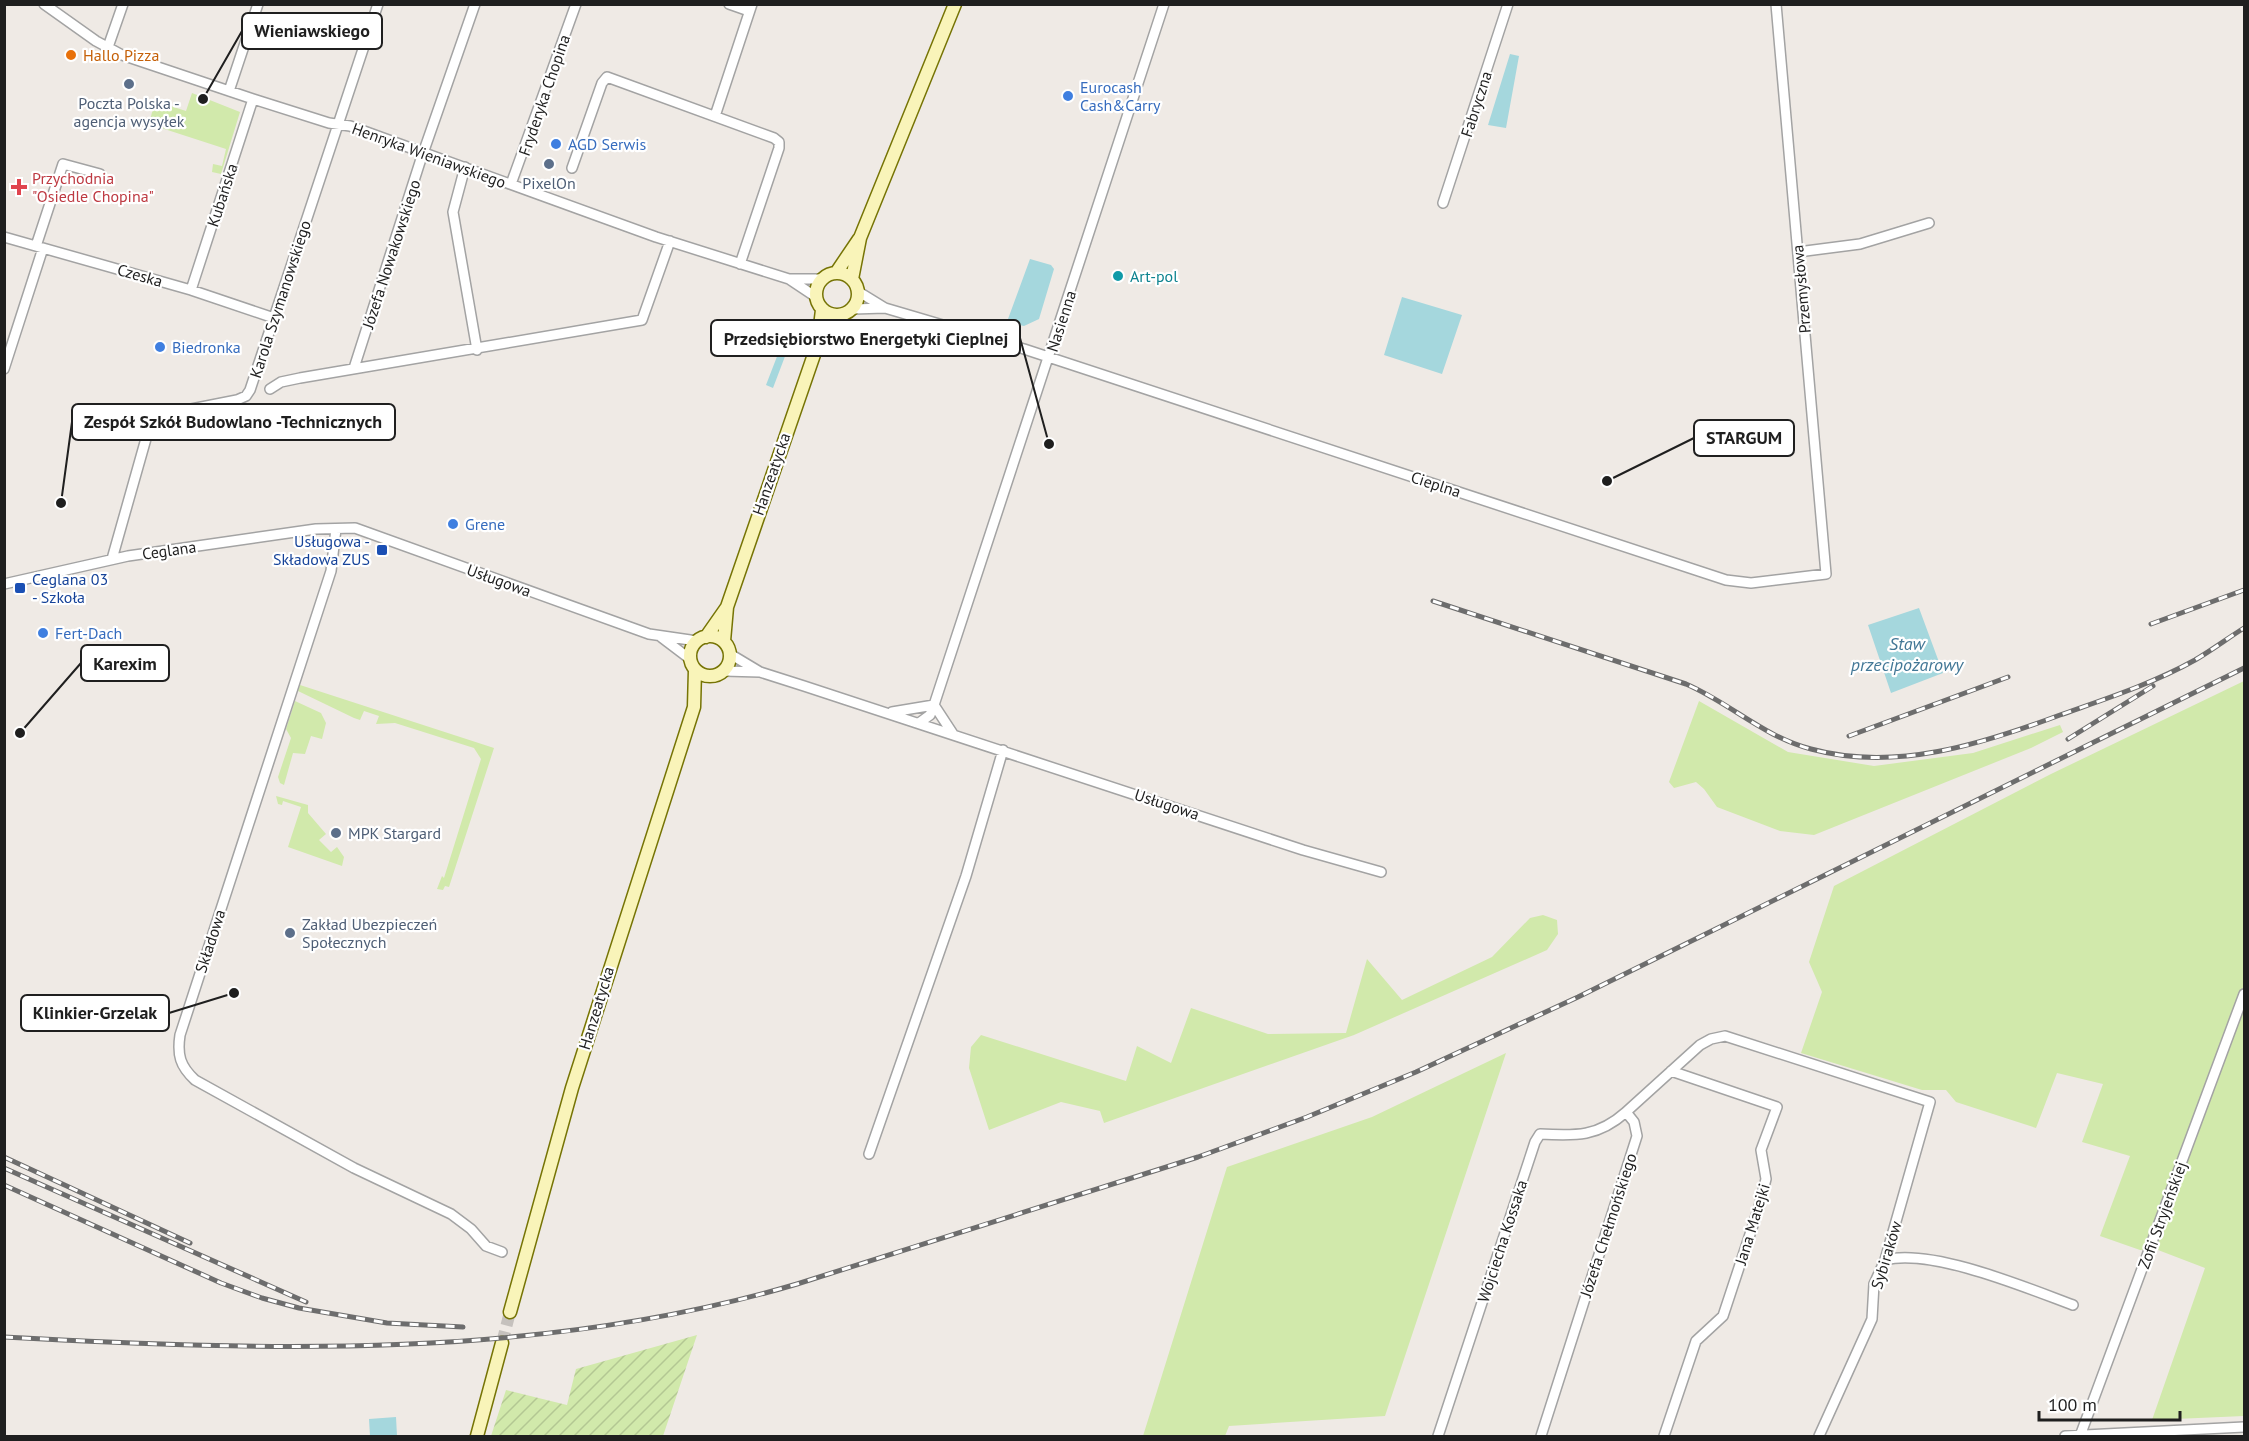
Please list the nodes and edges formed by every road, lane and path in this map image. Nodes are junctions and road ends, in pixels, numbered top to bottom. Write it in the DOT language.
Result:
graph roads {
  1 [pos="44,4"];
  2 [pos="123,4"];
  3 [pos="258,4"];
  4 [pos="378,4"];
  5 [pos="475,4"];
  6 [pos="576,4"];
  7 [pos="729,4"];
  8 [pos="955,4"];
  9 [pos="1164,4"];
  10 [pos="1508,4"];
  11 [pos="1776,4"];
  12 [pos="751,8"];
  13 [pos="108,47"];
  14 [pos="229,91"];
  15 [pos="253,99"];
  16 [pos="715,116"];
  17 [pos="338,124"];
  18 [pos="424,153"];
  19 [pos="465,167"];
  20 [pos="572,168"];
  21 [pos="100,174"];
  22 [pos="511,184"];
  23 [pos="1443,203"];
  24 [pos="1929,223"];
  25 [pos="4,237"];
  26 [pos="860,238"];
  27 [pos="670,242"];
  28 [pos="40,247"];
  29 [pos="1798,252"];
  30 [pos="740,264"];
  31 [pos="836,273"];
  32 [pos="789,279"];
  33 [pos="822,279"];
  34 [pos="852,279"];
  35 [pos="191,290"];
  36 [pos="858,292"];
  37 [pos="816,297"];
  38 [pos="885,308"];
  39 [pos="853,309"];
  40 [pos="822,310"];
  41 [pos="275,313"];
  42 [pos="838,316"];
  43 [pos="818,343"];
  44 [pos="477,350"];
  45 [pos="1050,357"];
  46 [pos="354,368"];
  47 [pos="4,369"];
  48 [pos="270,389"];
  49 [pos="336,529"];
  50 [pos="112,559"];
  51 [pos="1826,574"];
  52 [pos="4,584"];
  53 [pos="727,607"];
  54 [pos="661,638"];
  55 [pos="701,639"];
  56 [pos="724,641"];
  57 [pos="730,654"];
  58 [pos="693,664"];
  59 [pos="760,672"];
  60 [pos="719,673"];
  61 [pos="934,705"];
  62 [pos="694,707"];
  63 [pos="887,712"];
  64 [pos="919,723"];
  65 [pos="953,734"];
  66 [pos="1004,750"];
  67 [pos="1381,872"];
  68 [pos="2244,994"];
  69 [pos="1671,1071"];
  70 [pos="1626,1112"];
  71 [pos="869,1154"];
  72 [pos="502,1252"];
  73 [pos="1885,1260"];
  74 [pos="2073,1305"];
  75 [pos="510,1312"];
  76 [pos="502,1343"];
  77 [pos="2244,1427"];
  78 [pos="2080,1436"];
  79 [pos="477,1437"];
  80 [pos="1438,1437"];
  81 [pos="1541,1437"];
  82 [pos="1664,1437"];
  83 [pos="1819,1437"];
  84 [pos="2066,1437"];
  1 -- 13 [label="street, Henryka Wieniawskiego"];
  2 -- 13 [label="street"];
  3 -- 14 [label="street"];
  4 -- 17 [label="street, Karola Szymanowskiego"];
  5 -- 18 [label="street, Józefa Nowakowskiego"];
  6 -- 22 [label="street, Fryderyka Chopina"];
  7 -- 12 [label="street"];
  8 -- 26 [label="street"];
  9 -- 45 [label="street, Nasienna"];
  10 -- 23 [label="street, Fabryczna"];
  11 -- 29 [label="street, Przemysłowa"];
  12 -- 16 [label="street"];
  13 -- 14 [label="street, Henryka Wieniawskiego"];
  14 -- 15 [label="street, Henryka Wieniawskiego"];
  15 -- 17 [label="street, Henryka Wieniawskiego"];
  15 -- 35 [label="street, Kubańska"];
  16 -- 20 [label="street"];
  16 -- 30 [label="street"];
  17 -- 18 [label="street, Henryka Wieniawskiego"];
  17 -- 41 [label="street, Karola Szymanowskiego"];
  18 -- 19 [label="street, Henryka Wieniawskiego"];
  18 -- 46 [label="street, Józefa Nowakowskiego"];
  19 -- 22 [label="street, Henryka Wieniawskiego"];
  19 -- 44 [label="street"];
  21 -- 28 [label="street"];
  22 -- 27 [label="street, Henryka Wieniawskiego"];
  24 -- 29 [label="street"];
  25 -- 28 [label="street, Czeska"];
  26 -- 31 [label="street"];
  26 -- 34 [label="street"];
  27 -- 30 [label="street, Henryka Wieniawskiego"];
  27 -- 44 [label="street"];
  28 -- 35 [label="street, Czeska"];
  28 -- 47 [label="street"];
  29 -- 51 [label="street, Przemysłowa"];
  30 -- 32 [label="street, Henryka Wieniawskiego"];
  31 -- 33 [label="street"];
  31 -- 34 [label="street"];
  32 -- 33 [label="street, Henryka Wieniawskiego"];
  32 -- 37 [label="street, Henryka Wieniawskiego"];
  33 -- 37 [label="street"];
  34 -- 36 [label="street"];
  35 -- 41 [label="street, Czeska"];
  36 -- 38 [label="street"];
  36 -- 39 [label="street"];
  37 -- 40 [label="street"];
  38 -- 39 [label="street"];
  38 -- 45 [label="street"];
  39 -- 42 [label="street"];
  40 -- 42 [label="street"];
  40 -- 43 [label="street, Hanzeatycka"];
  41 -- 50 [label="street, Karola Szymanowskiego"];
  42 -- 43 [label="street, Hanzeatycka"];
  43 -- 53 [label="street, Hanzeatycka"];
  44 -- 46 [label="street"];
  45 -- 51 [label="street, Cieplna"];
  45 -- 61 [label="street, Nasienna"];
  46 -- 48 [label="street"];
  49 -- 50 [label="street, Ceglana"];
  49 -- 54 [label="street, Usługowa"];
  49 -- 72 [label="street, Składowa"];
  50 -- 52 [label="street, Ceglana"];
  53 -- 55 [label="street, Hanzeatycka"];
  53 -- 56 [label="street, Hanzeatycka"];
  54 -- 55 [label="street, Usługowa"];
  54 -- 58 [label="street, Usługowa"];
  55 -- 56 [label="street"];
  55 -- 58 [label="street"];
  56 -- 57 [label="street"];
  57 -- 59 [label="street, Usługowa"];
  57 -- 60 [label="street"];
  58 -- 60 [label="street"];
  58 -- 62 [label="street, Hanzeatycka"];
  59 -- 60 [label="street, Usługowa"];
  59 -- 63 [label="street, Usługowa"];
  60 -- 62 [label="street, Hanzeatycka"];
  61 -- 63 [label="street, Usługowa"];
  61 -- 64 [label="street"];
  61 -- 65 [label="street"];
  62 -- 75 [label="street, Hanzeatycka"];
  63 -- 64 [label="street, Usługowa"];
  64 -- 65 [label="street, Usługowa"];
  65 -- 66 [label="street, Usługowa"];
  66 -- 67 [label="street, Usługowa"];
  66 -- 71 [label="street"];
  68 -- 78 [label="street, Zofii Stryjeńskiej"];
  69 -- 70 [label="street"];
  69 -- 73 [label="street, Sybiraków"];
  69 -- 82 [label="street, Jana Matejki"];
  70 -- 80 [label="street, Wojciecha Kossaka"];
  70 -- 81 [label="street, Józefa Chełmońskiego"];
  73 -- 74 [label="street"];
  73 -- 83 [label="street, Sybiraków"];
  76 -- 79 [label="street"];
  77 -- 78 [label="street"];
  78 -- 84 [label="street"];
}
